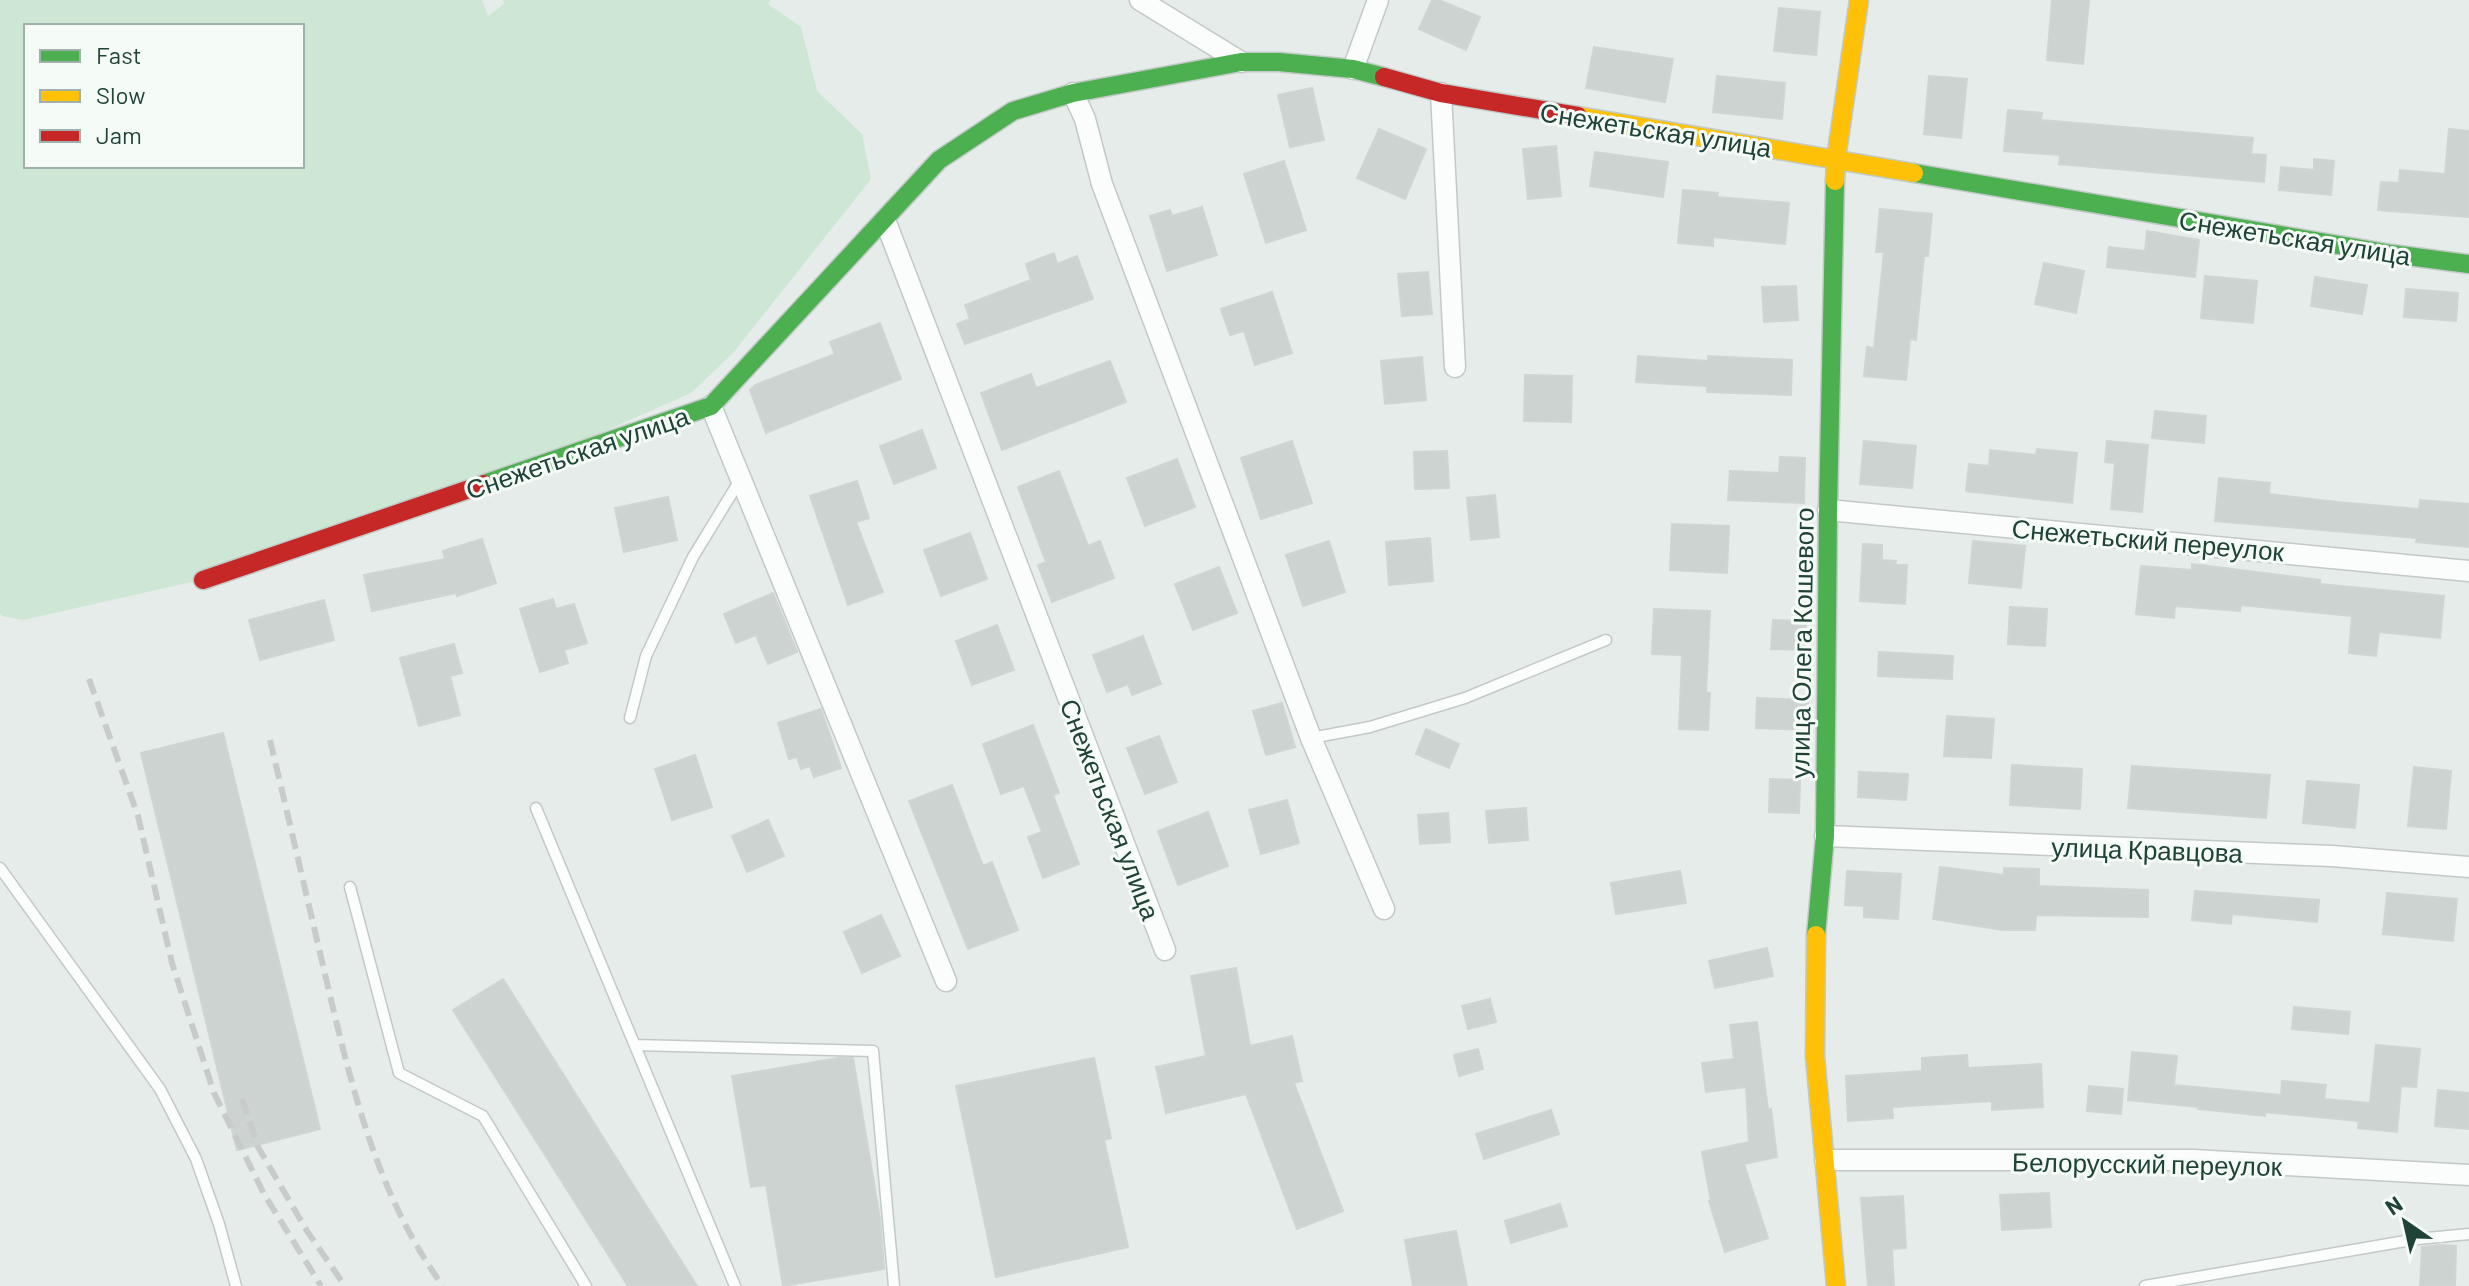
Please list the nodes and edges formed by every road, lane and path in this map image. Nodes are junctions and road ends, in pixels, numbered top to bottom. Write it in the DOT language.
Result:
graph roads {
  1 [pos="1140,0"];
  2 [pos="1378,0"];
  3 [pos="1859,0"];
  4 [pos="1241,62"];
  5 [pos="1353,69"];
  6 [pos="1073,93"];
  7 [pos="1441,93"];
  8 [pos="1836,159"];
  9 [pos="885,220"];
  10 [pos="2469,264"];
  11 [pos="1455,367"];
  12 [pos="711,406"];
  13 [pos="741,478"];
  14 [pos="1828,510"];
  15 [pos="2469,571"];
  16 [pos="203,580"];
  17 [pos="1606,640"];
  18 [pos="630,718"];
  19 [pos="1311,738"];
  20 [pos="536,808"];
  21 [pos="1825,836"];
  22 [pos="2469,867"];
  23 [pos="0,868"];
  24 [pos="350,887"];
  25 [pos="1384,909"];
  26 [pos="1165,950"];
  27 [pos="946,981"];
  28 [pos="635,1045"];
  29 [pos="1825,1160"];
  30 [pos="2469,1175"];
  31 [pos="2469,1234"];
  32 [pos="236,1286"];
  33 [pos="586,1286"];
  34 [pos="735,1286"];
  35 [pos="894,1286"];
  36 [pos="1836,1286"];
  37 [pos="2145,1286"];
  1 -- 4 [label="street"];
  2 -- 5 [label="street"];
  3 -- 8 [label="street, улица Олега Кошевого"];
  4 -- 5 [label="street, Снежетьская улица"];
  4 -- 6 [label="street, Снежетьская улица"];
  5 -- 7 [label="street, Снежетьская улица"];
  6 -- 9 [label="street, Снежетьская улица"];
  6 -- 19 [label="street"];
  7 -- 8 [label="street, Снежетьская улица"];
  7 -- 11 [label="street"];
  8 -- 10 [label="street, Снежетьская улица"];
  8 -- 14 [label="street, улица Олега Кошевого"];
  9 -- 12 [label="street, Снежетьская улица"];
  9 -- 26 [label="street, Снежетьская улица"];
  12 -- 13 [label="street"];
  12 -- 16 [label="street, Снежетьская улица"];
  13 -- 18 [label="lane"];
  13 -- 27 [label="street"];
  14 -- 15 [label="street, Снежетьский переулок"];
  14 -- 21 [label="street, улица Олега Кошевого"];
  17 -- 19 [label="lane"];
  19 -- 25 [label="street"];
  20 -- 28 [label="lane"];
  21 -- 22 [label="street, улица Кравцова"];
  21 -- 29 [label="street, улица Олега Кошевого"];
  23 -- 32 [label="lane"];
  24 -- 33 [label="lane"];
  28 -- 34 [label="lane"];
  28 -- 35 [label="lane"];
  29 -- 30 [label="street, Белорусский переулок"];
  29 -- 36 [label="street, улица Олега Кошевого"];
  31 -- 37 [label="lane"];
}
